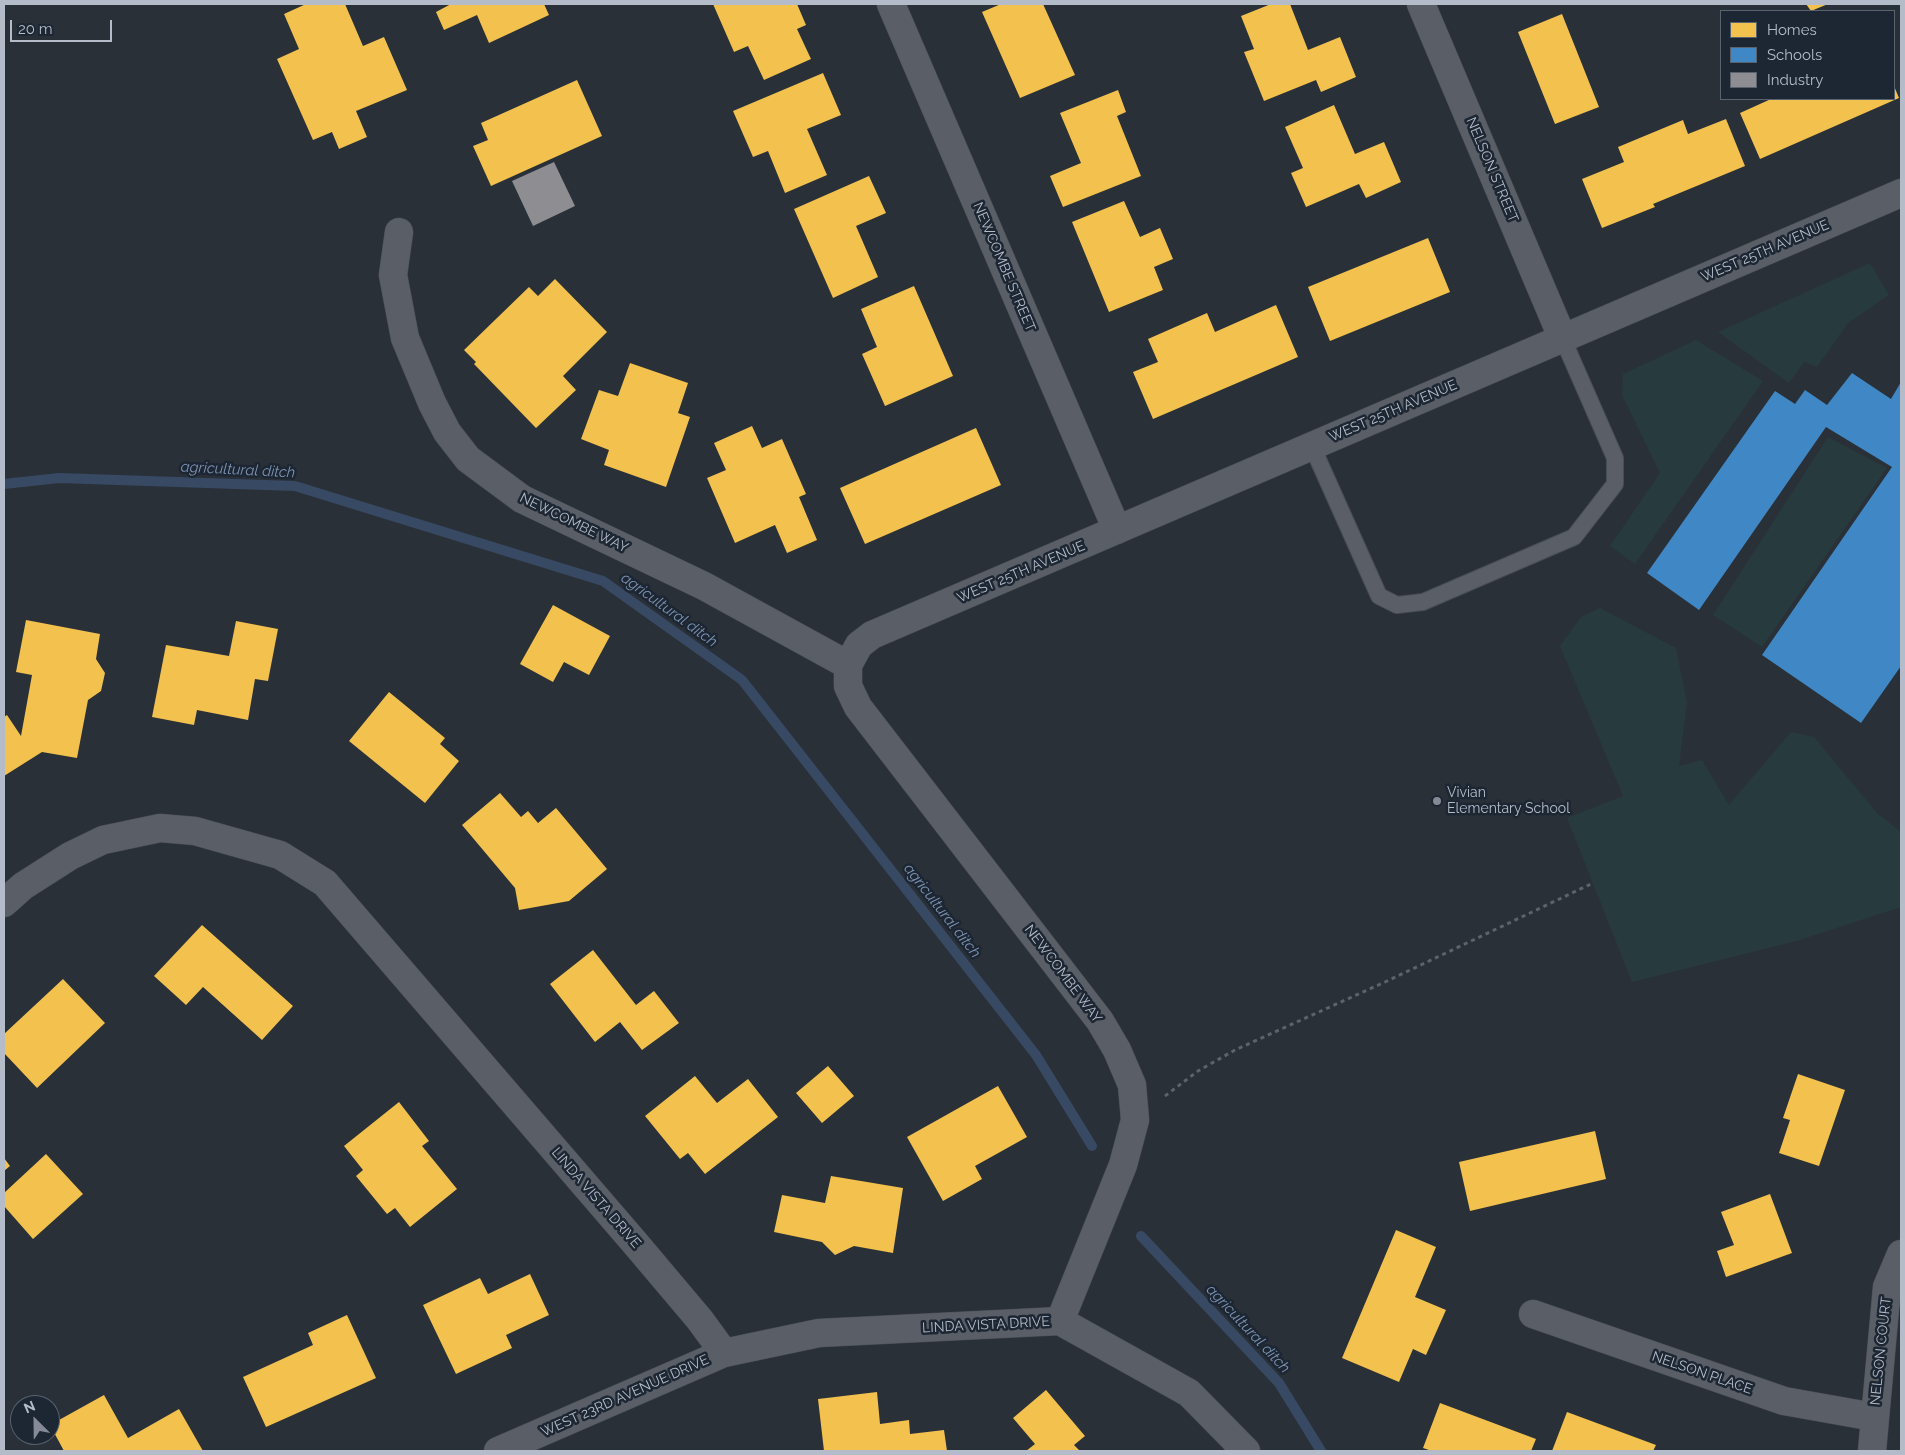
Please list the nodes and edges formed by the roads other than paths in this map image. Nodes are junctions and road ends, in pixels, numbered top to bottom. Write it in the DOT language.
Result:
graph roads {
  1 [pos="891,4"];
  2 [pos="1421,4"];
  3 [pos="1901,193"];
  4 [pos="399,232"];
  5 [pos="1562,337"];
  6 [pos="1312,446"];
  7 [pos="1117,530"];
  8 [pos="848,665"];
  9 [pos="4,903"];
  10 [pos="1901,1254"];
  11 [pos="1533,1314"];
  12 [pos="1060,1321"];
  13 [pos="724,1353"];
  14 [pos="1874,1417"];
  15 [pos="498,1451"];
  16 [pos="1246,1451"];
  17 [pos="1872,1451"];
  1 -- 7 [label="street, NEWCOMBE STREET"];
  2 -- 5 [label="street, NELSON STREET"];
  3 -- 5 [label="street, WEST 25TH AVENUE"];
  4 -- 8 [label="street, NEWCOMBE WAY"];
  5 -- 6 [label="street, WEST 25TH AVENUE"];
  5 -- 6 [label="lane"];
  6 -- 7 [label="street, WEST 25TH AVENUE"];
  7 -- 8 [label="street, WEST 25TH AVENUE"];
  8 -- 12 [label="street, NEWCOMBE WAY"];
  9 -- 13 [label="street, LINDA VISTA DRIVE"];
  10 -- 14 [label="street, NELSON COURT"];
  11 -- 14 [label="street, NELSON PLACE"];
  12 -- 13 [label="street, LINDA VISTA DRIVE"];
  12 -- 16 [label="street, LINDA VISTA DRIVE"];
  13 -- 15 [label="street, WEST 23RD AVENUE DRIVE"];
  14 -- 17 [label="street, NELSON COURT"];
}
